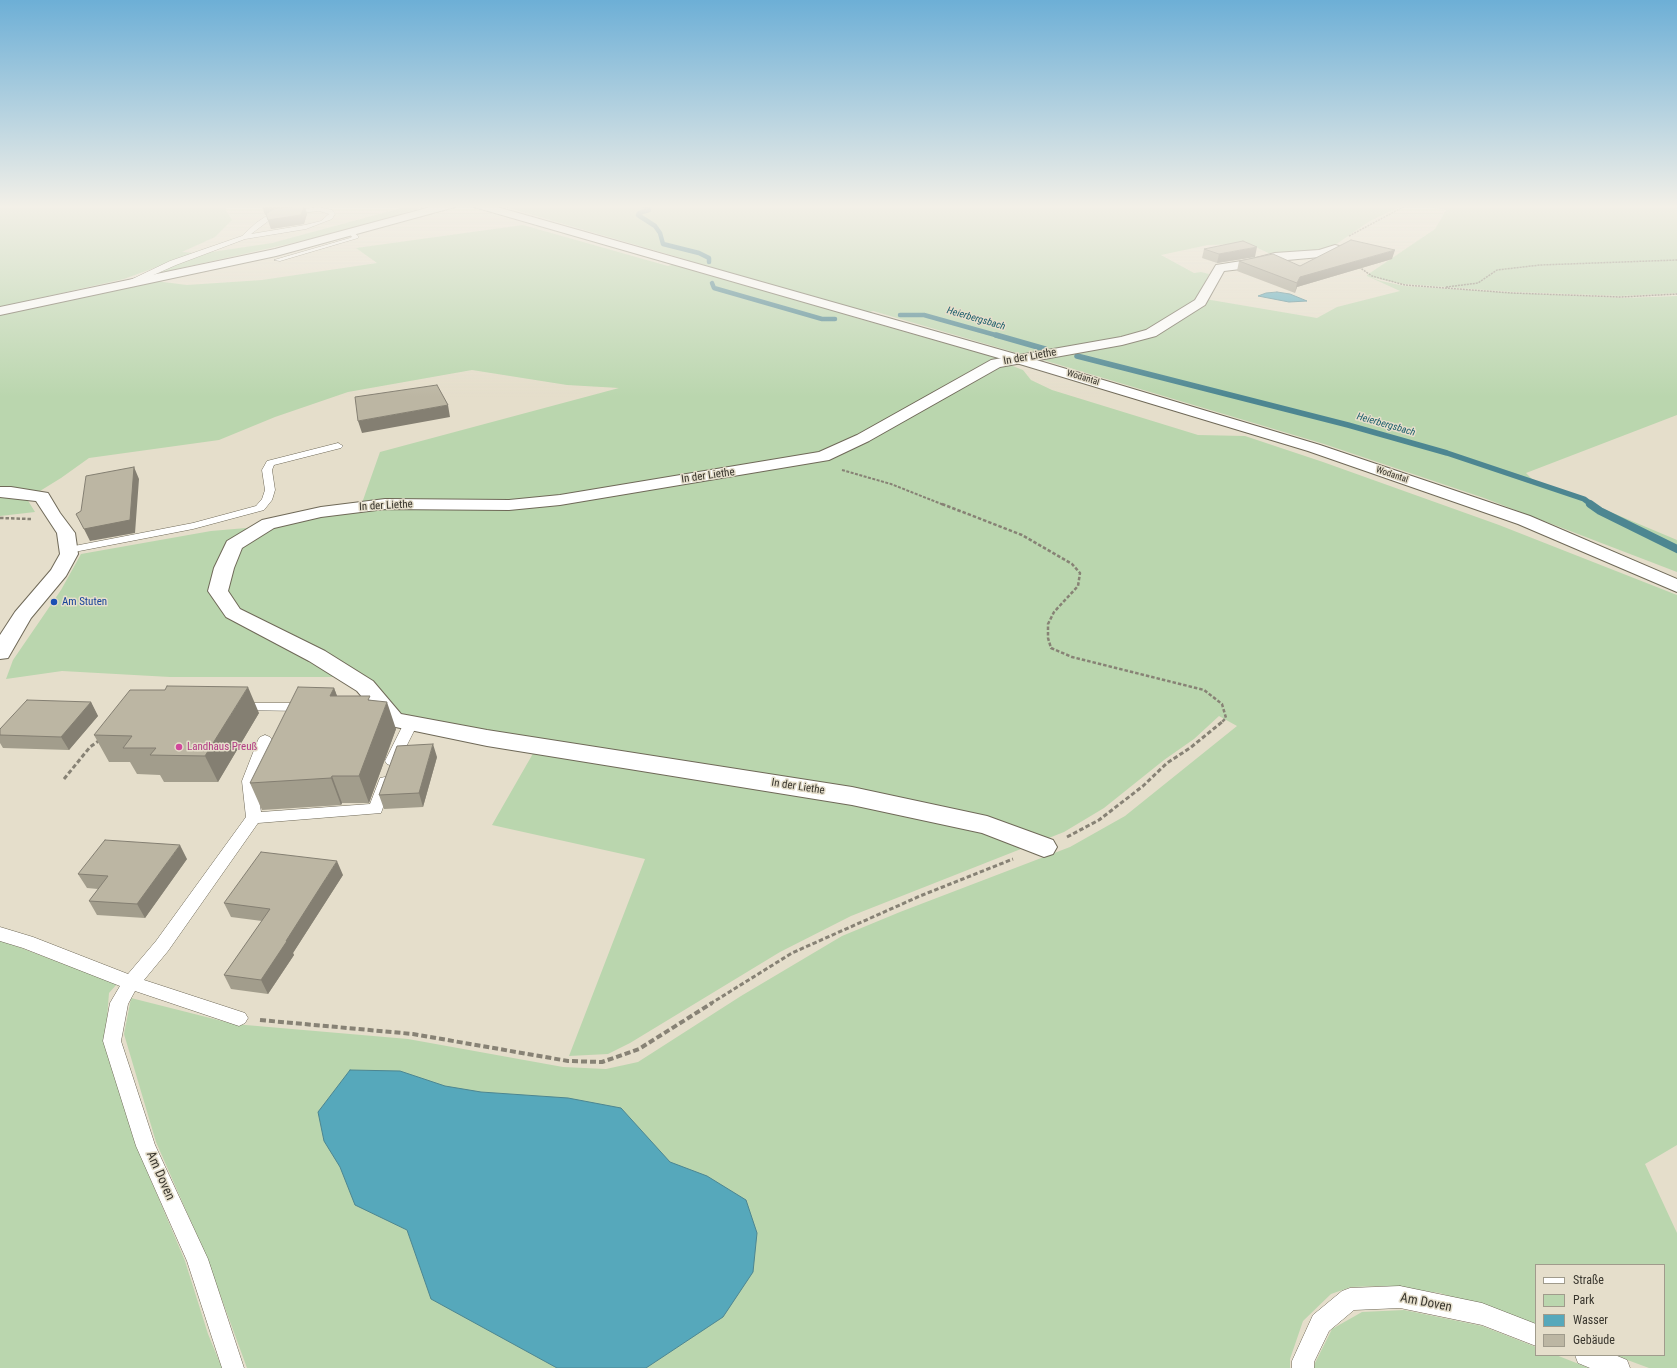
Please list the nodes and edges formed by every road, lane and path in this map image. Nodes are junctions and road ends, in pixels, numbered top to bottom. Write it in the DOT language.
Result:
graph roads {
  1 [pos="160,269"];
  2 [pos="196,269"];
  3 [pos="702,269"];
  4 [pos="1220,269"];
  5 [pos="1361,269"];
  6 [pos="1507,269"];
  7 [pos="128,283"];
  8 [pos="1440,288"];
  9 [pos="1677,294"];
  10 [pos="0,311"];
  11 [pos="1021,360"];
  12 [pos="338,446"];
  13 [pos="806,459"];
  14 [pos="0,492"];
  15 [pos="52,515"];
  16 [pos="0,518"];
  17 [pos="69,550"];
  18 [pos="1677,586"];
  19 [pos="3,641"];
  20 [pos="225,706"];
  21 [pos="320,708"];
  22 [pos="411,723"];
  23 [pos="102,739"];
  24 [pos="266,740"];
  25 [pos="64,779"];
  26 [pos="254,818"];
  27 [pos="1044,847"];
  28 [pos="0,934"];
  29 [pos="131,983"];
  30 [pos="239,1018"];
  31 [pos="1535,1335"];
  32 [pos="1589,1356"];
  33 [pos="233,1368"];
  34 [pos="1302,1368"];
  35 [pos="1619,1368"];
  1 -- 7 [label="lane"];
  2 -- 7 [label="street"];
  3 -- 11 [label="street, Wodantal"];
  4 -- 11 [label="street, In der Liethe"];
  5 -- 8 [label="path"];
  6 -- 8 [label="path"];
  7 -- 10 [label="street"];
  8 -- 9 [label="path"];
  11 -- 13 [label="street, In der Liethe"];
  11 -- 18 [label="street, Wodantal"];
  12 -- 17 [label="lane"];
  13 -- 22 [label="street, In der Liethe"];
  13 -- 27 [label="path"];
  14 -- 15 [label="street"];
  15 -- 16 [label="path"];
  15 -- 17 [label="street"];
  17 -- 19 [label="street"];
  20 -- 21 [label="lane"];
  22 -- 26 [label="lane"];
  22 -- 27 [label="street, In der Liethe"];
  23 -- 25 [label="path"];
  24 -- 26 [label="lane"];
  26 -- 29 [label="lane, Am Doven"];
  27 -- 30 [label="path"];
  28 -- 29 [label="lane"];
  29 -- 30 [label="lane"];
  29 -- 33 [label="lane, Am Doven"];
  31 -- 34 [label="lane, Am Doven"];
  32 -- 35 [label="lane"];
}
